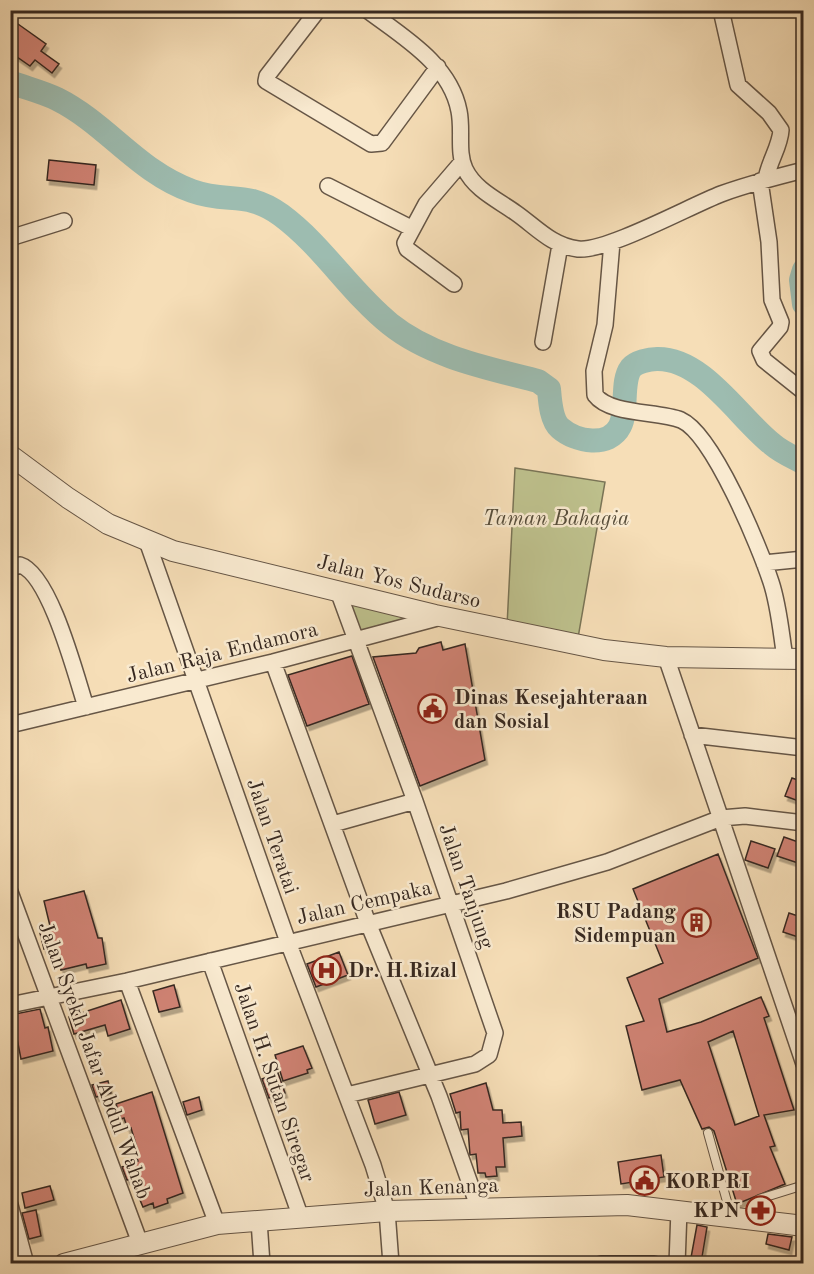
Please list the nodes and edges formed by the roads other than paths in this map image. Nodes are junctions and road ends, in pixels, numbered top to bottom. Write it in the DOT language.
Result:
graph roads {
  1 [pos="318,10"];
  2 [pos="367,10"];
  3 [pos="721,10"];
  4 [pos="438,67"];
  5 [pos="462,162"];
  6 [pos="804,170"];
  7 [pos="763,180"];
  8 [pos="328,186"];
  9 [pos="64,221"];
  10 [pos="411,228"];
  11 [pos="10,238"];
  12 [pos="612,242"];
  13 [pos="560,244"];
  14 [pos="454,284"];
  15 [pos="543,342"];
  16 [pos="804,392"];
  17 [pos="10,455"];
  18 [pos="147,541"];
  19 [pos="804,559"];
  20 [pos="764,562"];
  21 [pos="10,568"];
  22 [pos="338,591"];
  23 [pos="443,617"];
  24 [pos="356,640"];
  25 [pos="666,657"];
  26 [pos="794,659"];
  27 [pos="273,662"];
  28 [pos="196,681"];
  29 [pos="86,707"];
  30 [pos="10,724"];
  31 [pos="692,735"];
  32 [pos="804,748"];
  33 [pos="415,801"];
  34 [pos="721,818"];
  35 [pos="804,823"];
  36 [pos="333,824"];
  37 [pos="10,892"];
  38 [pos="450,904"];
  39 [pos="15,919"];
  40 [pos="368,922"];
  41 [pos="288,942"];
  42 [pos="210,961"];
  43 [pos="127,981"];
  44 [pos="50,997"];
  45 [pos="10,1005"];
  46 [pos="804,1064"];
  47 [pos="429,1075"];
  48 [pos="347,1095"];
  49 [pos="708,1133"];
  50 [pos="804,1185"];
  51 [pos="10,1205"];
  52 [pos="480,1209"];
  53 [pos="679,1210"];
  54 [pos="387,1211"];
  55 [pos="732,1217"];
  56 [pos="301,1218"];
  57 [pos="752,1220"];
  58 [pos="259,1221"];
  59 [pos="217,1224"];
  60 [pos="804,1226"];
  61 [pos="140,1243"];
  62 [pos="26,1263"];
  63 [pos="64,1263"];
  64 [pos="262,1263"];
  65 [pos="392,1263"];
  66 [pos="601,1263"];
  67 [pos="654,1263"];
  68 [pos="677,1263"];
  1 -- 4 [label="street"];
  2 -- 4 [label="street"];
  3 -- 7 [label="street"];
  4 -- 5 [label="street"];
  5 -- 10 [label="street"];
  5 -- 13 [label="street"];
  6 -- 7 [label="street"];
  7 -- 12 [label="street"];
  7 -- 16 [label="street"];
  8 -- 10 [label="street"];
  9 -- 11 [label="street"];
  10 -- 14 [label="street"];
  12 -- 13 [label="street"];
  12 -- 20 [label="street"];
  13 -- 15 [label="street"];
  17 -- 18 [label="street, Jalan Yos Sudarso"];
  18 -- 22 [label="street, Jalan Yos Sudarso"];
  18 -- 28 [label="street, Jalan Teratai"];
  19 -- 20 [label="street"];
  20 -- 26 [label="street"];
  21 -- 29 [label="street"];
  22 -- 23 [label="street, Jalan Yos Sudarso"];
  22 -- 24 [label="street, Jalan Tanjung"];
  23 -- 24 [label="street, Jalan Raja Endamora"];
  23 -- 25 [label="street, Jalan Yos Sudarso"];
  24 -- 27 [label="street, Jalan Raja Endamora"];
  24 -- 33 [label="street, Jalan Tanjung"];
  25 -- 26 [label="street, Jalan Yos Sudarso"];
  25 -- 31 [label="street"];
  27 -- 28 [label="street, Jalan Raja Endamora"];
  27 -- 36 [label="street"];
  28 -- 29 [label="street, Jalan Raja Endamora"];
  28 -- 41 [label="street, Jalan Teratai"];
  29 -- 30 [label="street, Jalan Raja Endamora"];
  31 -- 32 [label="street"];
  31 -- 34 [label="street"];
  33 -- 36 [label="street"];
  33 -- 38 [label="street, Jalan Tanjung"];
  34 -- 35 [label="street, Jalan Cempaka"];
  34 -- 38 [label="street, Jalan Cempaka"];
  34 -- 46 [label="street"];
  36 -- 40 [label="street"];
  37 -- 39 [label="street, Jalan Syekh Jafar Abdul Wahab"];
  38 -- 40 [label="street, Jalan Cempaka"];
  38 -- 47 [label="street, Jalan Tanjung"];
  39 -- 44 [label="street, Jalan Syekh Jafar Abdul Wahab"];
  40 -- 41 [label="street, Jalan Cempaka"];
  40 -- 47 [label="street"];
  41 -- 42 [label="street, Jalan Cempaka"];
  41 -- 48 [label="street, Jalan Teratai"];
  42 -- 43 [label="street, Jalan Cempaka"];
  42 -- 56 [label="street, Jalan H. Sutan Siregar"];
  43 -- 44 [label="street, Jalan Cempaka"];
  43 -- 59 [label="street"];
  44 -- 45 [label="street, Jalan Cempaka"];
  44 -- 61 [label="street, Jalan Syekh Jafar Abdul Wahab"];
  47 -- 48 [label="street, Jalan Tanjung"];
  47 -- 52 [label="street"];
  48 -- 54 [label="street, Jalan Teratai"];
  49 -- 55 [label="lane"];
  50 -- 57 [label="lane"];
  51 -- 62 [label="street"];
  52 -- 53 [label="street, Jalan Kenanga"];
  52 -- 54 [label="street, Jalan Kenanga"];
  53 -- 55 [label="street, Jalan Kenanga"];
  53 -- 68 [label="street"];
  54 -- 56 [label="street, Jalan Kenanga"];
  54 -- 65 [label="street, Jalan Teratai"];
  55 -- 57 [label="street, Jalan Kenanga"];
  56 -- 58 [label="street, Jalan Kenanga"];
  57 -- 60 [label="street, Jalan Kenanga"];
  58 -- 59 [label="street, Jalan Kenanga"];
  58 -- 64 [label="street"];
  59 -- 61 [label="street, Jalan Kenanga"];
  61 -- 63 [label="street, Jalan Kenanga"];
  66 -- 67 [label="street"];
}
